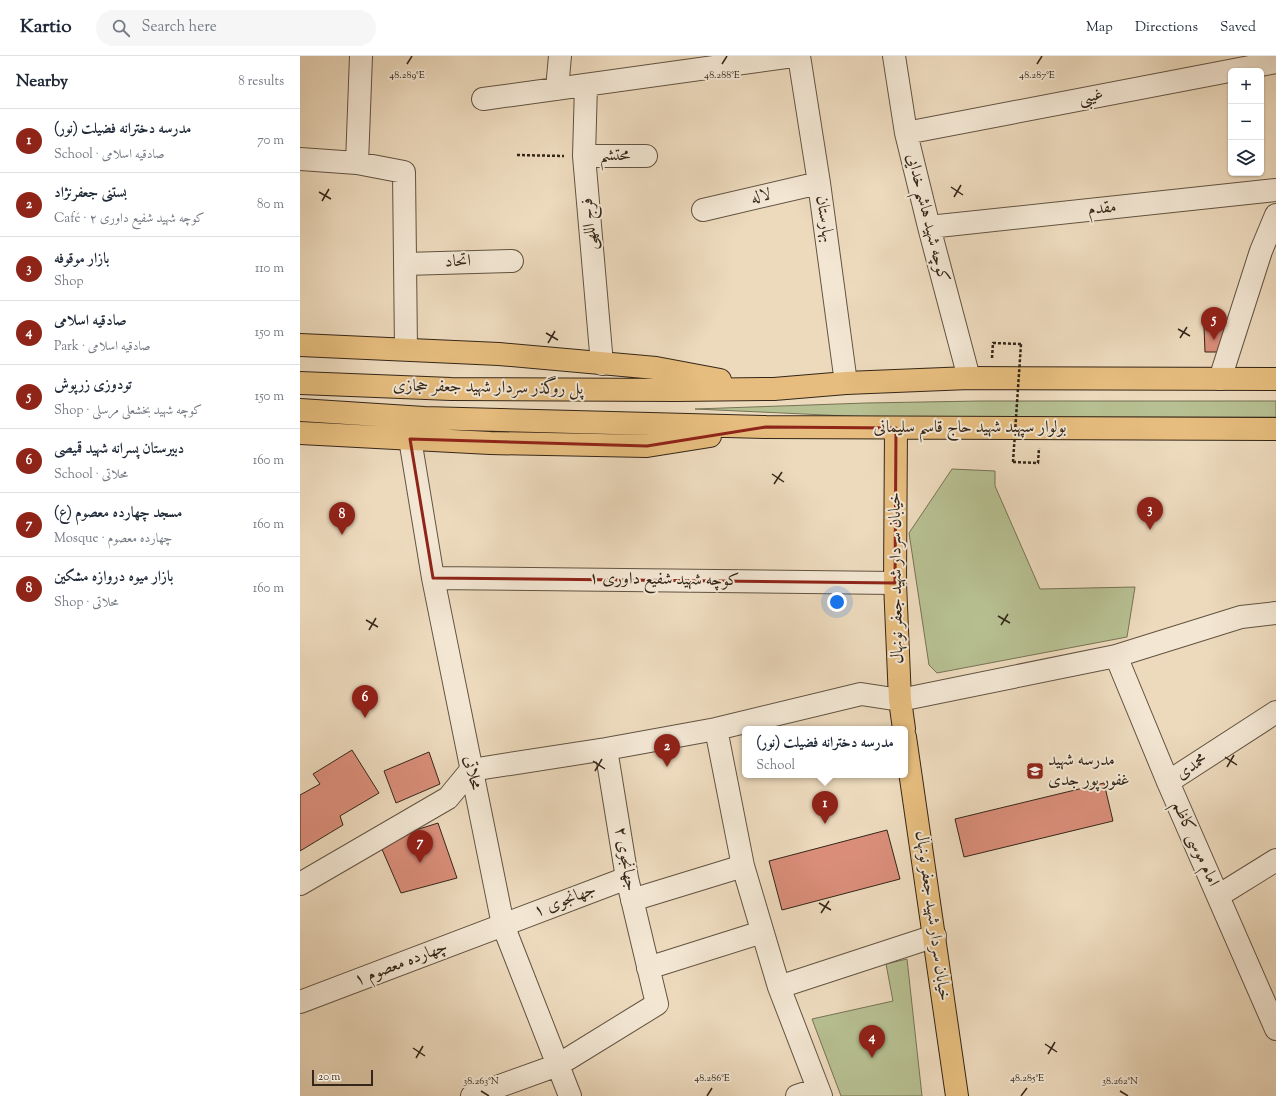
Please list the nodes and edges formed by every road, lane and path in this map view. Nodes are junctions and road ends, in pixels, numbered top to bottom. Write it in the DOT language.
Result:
graph roads {
  1 [pos="361,56"];
  2 [pos="560,56"];
  3 [pos="793,56"];
  4 [pos="799,56"];
  5 [pos="894,56"];
  6 [pos="1276,62"];
  7 [pos="586,85"];
  8 [pos="557,90"];
  9 [pos="483,99"];
  10 [pos="906,133"];
  11 [pos="517,155"];
  12 [pos="584,156"];
  13 [pos="646,156"];
  14 [pos="300,159"];
  15 [pos="357,163"];
  16 [pos="819,184"];
  17 [pos="1276,190"];
  18 [pos="703,210"];
  19 [pos="1276,215"];
  20 [pos="929,227"];
  21 [pos="1268,251"];
  22 [pos="512,261"];
  23 [pos="405,264"];
  24 [pos="993,343"];
  25 [pos="300,345"];
  26 [pos="406,349"];
  27 [pos="602,364"];
  28 [pos="969,378"];
  29 [pos="1220,379"];
  30 [pos="1276,379"];
  31 [pos="300,382"];
  32 [pos="846,382"];
  33 [pos="774,389"];
  34 [pos="300,410"];
  35 [pos="664,425"];
  36 [pos="766,427"];
  37 [pos="896,428"];
  38 [pos="1276,429"];
  39 [pos="300,433"];
  40 [pos="410,439"];
  41 [pos="1038,463"];
  42 [pos="433,578"];
  43 [pos="895,583"];
  44 [pos="1276,613"];
  45 [pos="1116,656"];
  46 [pos="900,700"];
  47 [pos="1276,712"];
  48 [pos="904,726"];
  49 [pos="716,729"];
  50 [pos="606,749"];
  51 [pos="908,757"];
  52 [pos="471,770"];
  53 [pos="1168,782"];
  54 [pos="1276,860"];
  55 [pos="743,866"];
  56 [pos="627,878"];
  57 [pos="300,884"];
  58 [pos="1218,896"];
  59 [pos="632,900"];
  60 [pos="503,925"];
  61 [pos="762,932"];
  62 [pos="935,936"];
  63 [pos="648,968"];
  64 [pos="779,987"];
  65 [pos="300,1002"];
  66 [pos="1275,1023"];
  67 [pos="558,1065"];
  68 [pos="820,1092"];
  69 [pos="472,1096"];
  70 [pos="570,1096"];
  71 [pos="798,1096"];
  72 [pos="957,1096"];
  1 -- 15 [label="street"];
  2 -- 8 [label="street"];
  3 -- 7 [label="street"];
  4 -- 16 [label="street, بهارستان"];
  5 -- 10 [label="street, کوچه شهید هاشم خدایی"];
  6 -- 10 [label="street, غیبی"];
  7 -- 8 [label="street"];
  7 -- 12 [label="street, فرج اللهی"];
  8 -- 9 [label="street"];
  10 -- 20 [label="street, کوچه شهید هاشم خدایی"];
  11 -- 12 [label="path"];
  12 -- 13 [label="street, محتشم"];
  12 -- 27 [label="street, فرج اللهی"];
  14 -- 15 [label="street"];
  15 -- 23 [label="street"];
  16 -- 18 [label="street, لاله"];
  16 -- 32 [label="street, بهارستان"];
  17 -- 20 [label="street, مقدم"];
  19 -- 21 [label="street"];
  20 -- 28 [label="street, کوچه شهید هاشم خدایی"];
  21 -- 29 [label="street"];
  22 -- 23 [label="street, اتحاد"];
  23 -- 26 [label="street"];
  24 -- 41 [label="path, bridge"];
  25 -- 26 [label="main road"];
  26 -- 27 [label="main road"];
  27 -- 33 [label="main road"];
  28 -- 29 [label="main road"];
  28 -- 32 [label="main road"];
  29 -- 30 [label="main road"];
  31 -- 33 [label="main road, پل روگذر سردار شهید جعفر حجازی"];
  32 -- 33 [label="main road"];
  34 -- 35 [label="main road, پل روگذر سردار شهید جعفر حجازی"];
  35 -- 36 [label="main road, بولوار سپهبد شهید حاج قاسم سلیمانی"];
  36 -- 37 [label="main road, بولوار سپهبد شهید حاج قاسم سلیمانی"];
  36 -- 40 [label="main road"];
  37 -- 38 [label="main road, بولوار سپهبد شهید حاج قاسم سلیمانی"];
  37 -- 43 [label="main road, خیابان سردار شهید جعفر نونهال"];
  39 -- 40 [label="main road"];
  40 -- 42 [label="street, محلاتی"];
  42 -- 43 [label="street, کوچه شهید شفیع داوری ۱"];
  42 -- 52 [label="street, محلاتی"];
  43 -- 46 [label="main road, خیابان سردار شهید جعفر نونهال"];
  44 -- 45 [label="street"];
  45 -- 46 [label="street"];
  45 -- 53 [label="street, امام موسی کاظم"];
  46 -- 48 [label="main road, خیابان سردار شهید جعفر نونهال"];
  46 -- 49 [label="street"];
  47 -- 53 [label="street, محمدی"];
  49 -- 50 [label="street"];
  49 -- 55 [label="street"];
  50 -- 52 [label="street"];
  50 -- 56 [label="street, جهانجوی ۲"];
  51 -- 62 [label="main road, خیابان سردار شهید جعفر نونهال"];
  52 -- 57 [label="street"];
  52 -- 60 [label="street, محلاتی"];
  53 -- 58 [label="street, امام موسی کاظم"];
  54 -- 58 [label="street"];
  55 -- 59 [label="street"];
  55 -- 61 [label="street"];
  56 -- 59 [label="street, جهانجوی ۲"];
  56 -- 60 [label="street, جهانجوی ۱"];
  58 -- 66 [label="street, امام موسی کاظم"];
  59 -- 63 [label="street, جهانجوی ۲"];
  60 -- 65 [label="street, چهارده معصوم ۱"];
  60 -- 67 [label="street, محلاتی"];
  61 -- 63 [label="street"];
  61 -- 64 [label="street"];
  62 -- 64 [label="street"];
  62 -- 72 [label="main road, خیابان سردار شهید جعفر نونهال"];
  63 -- 67 [label="street, جهانجوی ۲"];
  64 -- 68 [label="street"];
  67 -- 69 [label="street"];
  67 -- 70 [label="street, محلاتی"];
  68 -- 71 [label="street"];
}
